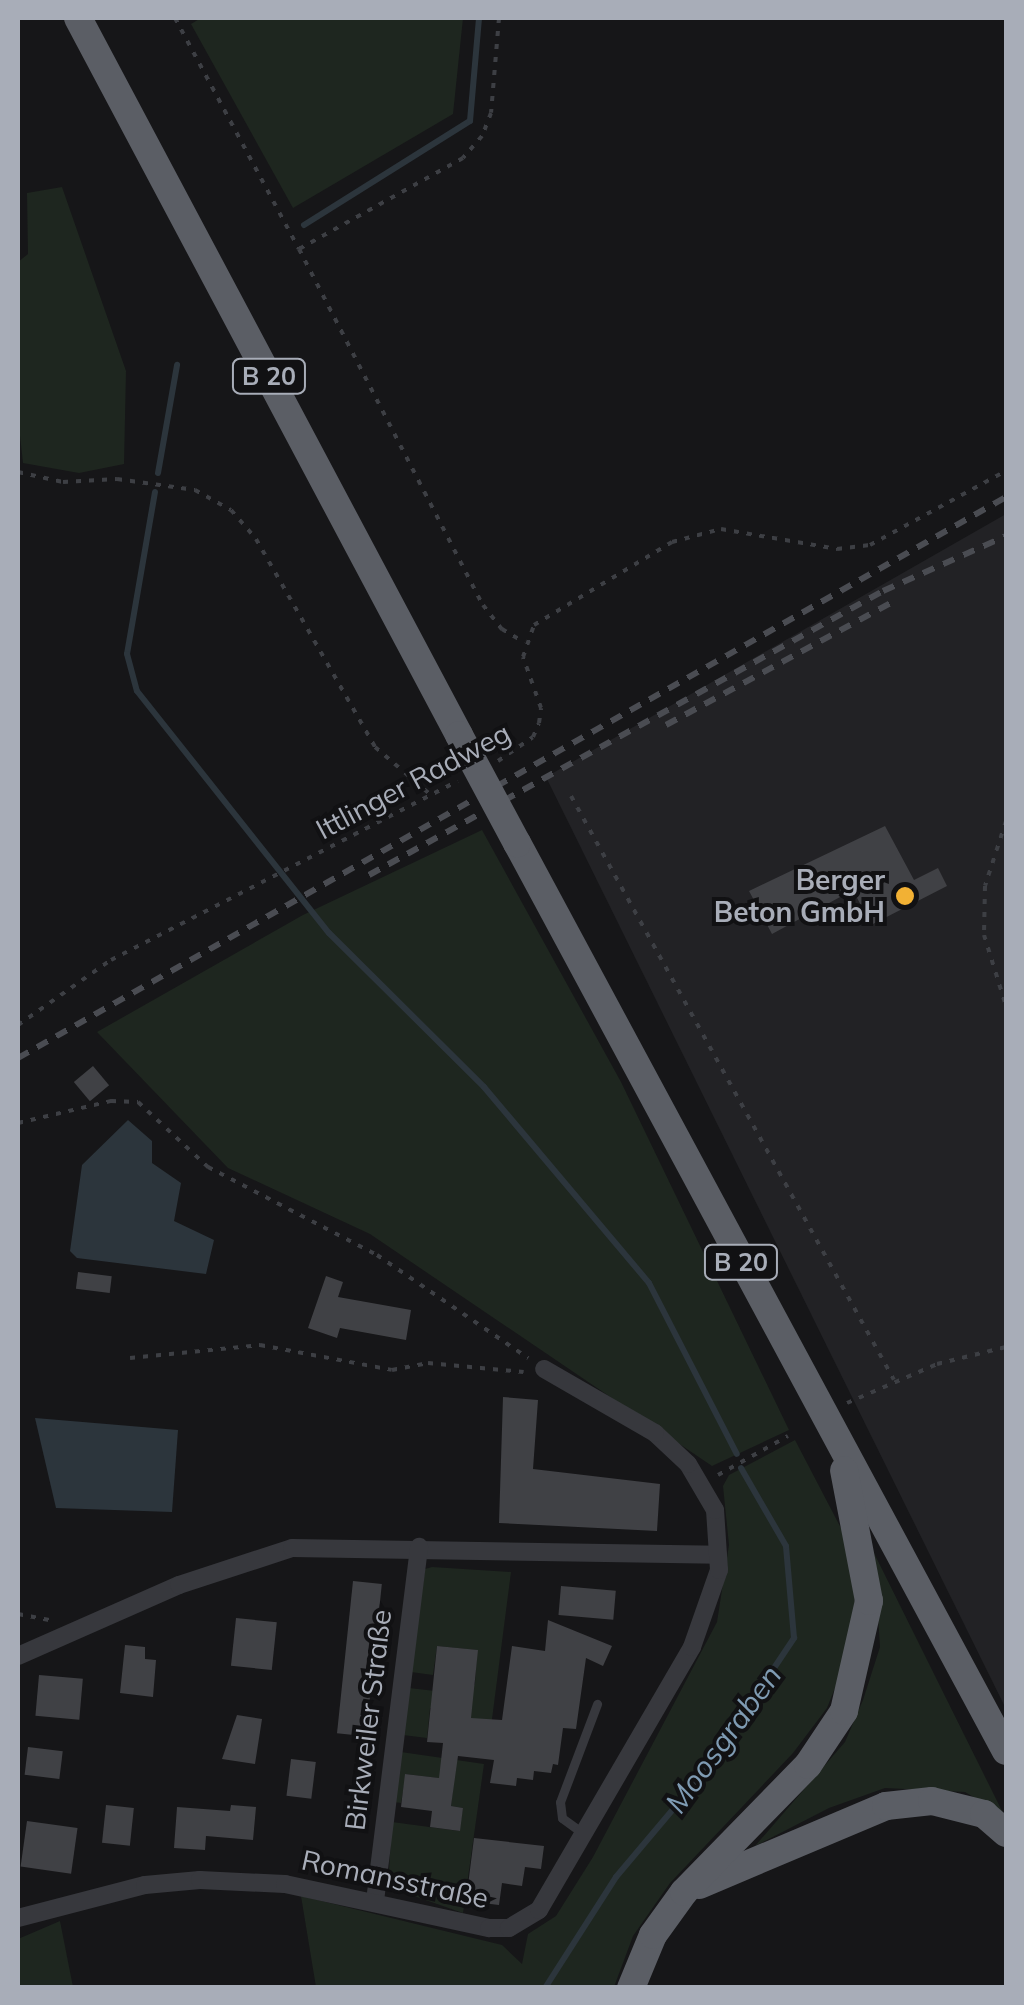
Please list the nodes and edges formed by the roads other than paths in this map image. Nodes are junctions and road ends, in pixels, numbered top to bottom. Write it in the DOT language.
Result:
graph roads {
  1 [pos="78,18"];
  2 [pos="549,1372"];
  3 [pos="841,1449"];
  4 [pos="419,1547"];
  5 [pos="718,1556"];
  6 [pos="18,1656"];
  7 [pos="597,1704"];
  8 [pos="1006,1751"];
  9 [pos="1006,1833"];
  10 [pos="586,1836"];
  11 [pos="684,1892"];
  12 [pos="374,1901"];
  13 [pos="18,1918"];
  14 [pos="631,1988"];
  1 -- 3 [label="highway, B 20, bridge"];
  2 -- 5 [label="street, Romansstraße"];
  3 -- 8 [label="highway, B 20"];
  3 -- 11 [label="highway"];
  4 -- 5 [label="street"];
  4 -- 6 [label="street"];
  4 -- 12 [label="street, Birkweiler Straße"];
  5 -- 10 [label="street, Romansstraße"];
  7 -- 10 [label="lane"];
  9 -- 11 [label="highway"];
  10 -- 12 [label="street, Romansstraße"];
  11 -- 14 [label="highway"];
  12 -- 13 [label="street, Romansstraße"];
}
